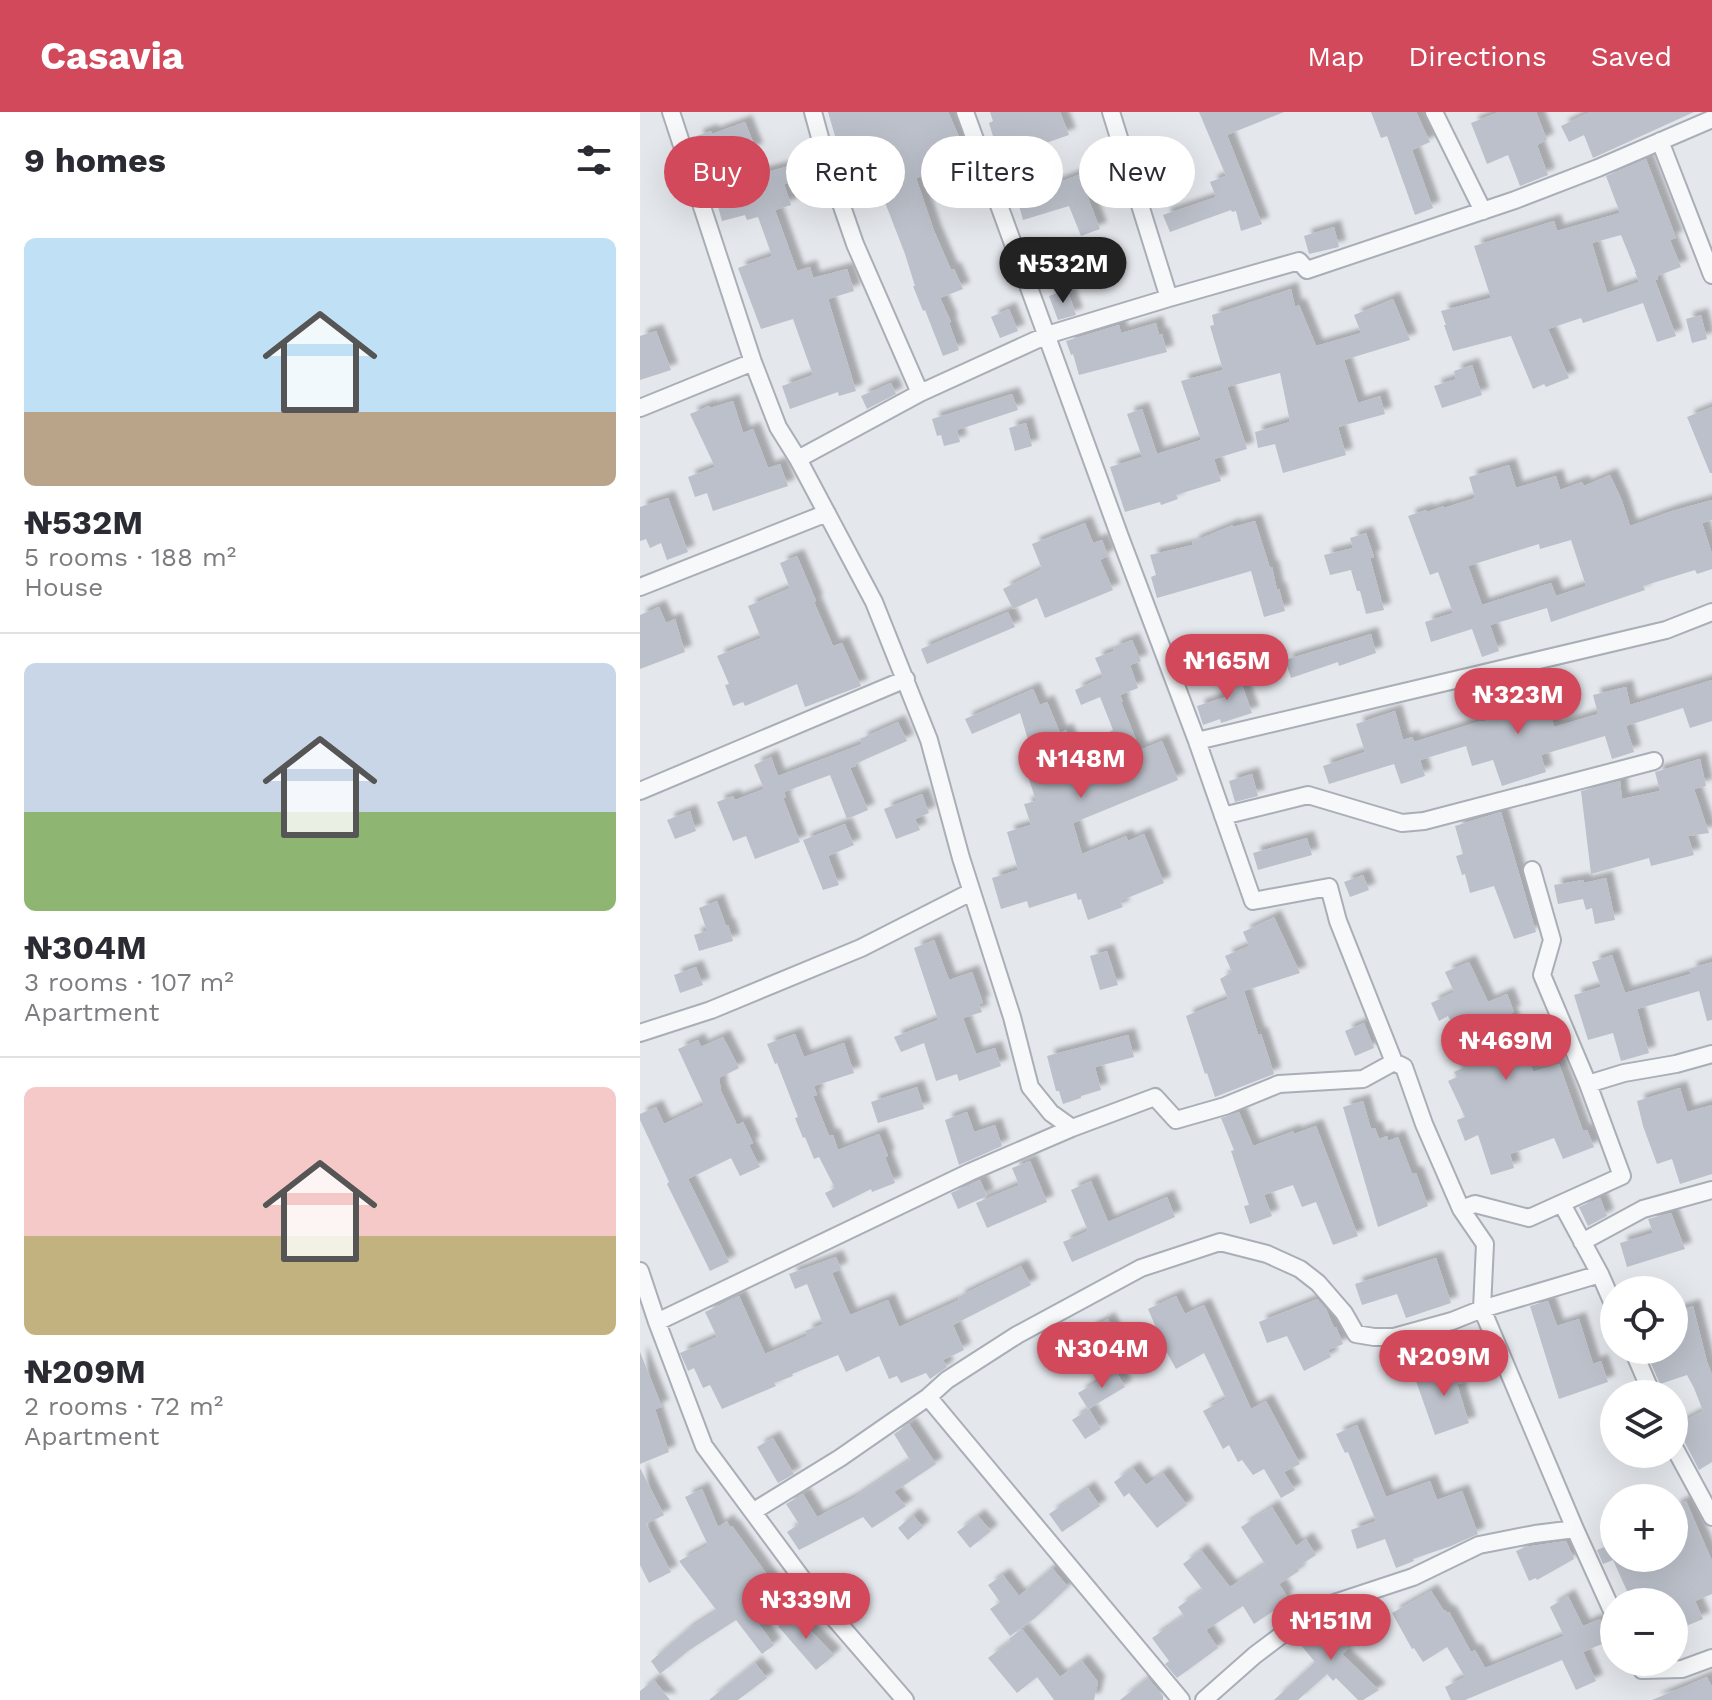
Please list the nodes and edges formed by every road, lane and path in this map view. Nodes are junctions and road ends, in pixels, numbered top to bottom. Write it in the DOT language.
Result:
graph roads {
  1 [pos="671,112"];
  2 [pos="813,112"];
  3 [pos="965,112"];
  4 [pos="1111,112"];
  5 [pos="1434,112"];
  6 [pos="1701,119"];
  7 [pos="1660,141"];
  8 [pos="1483,211"];
  9 [pos="1712,275"];
  10 [pos="1169,298"];
  11 [pos="1047,335"];
  12 [pos="753,362"];
  13 [pos="920,393"];
  14 [pos="640,408"];
  15 [pos="798,459"];
  16 [pos="827,513"];
  17 [pos="640,587"];
  18 [pos="1712,612"];
  19 [pos="906,679"];
  20 [pos="1197,741"];
  21 [pos="1654,761"];
  22 [pos="640,791"];
  23 [pos="1223,816"];
  24 [pos="1532,870"];
  25 [pos="971,892"];
  26 [pos="640,1033"];
  27 [pos="1712,1054"];
  28 [pos="1394,1062"];
  29 [pos="1588,1084"];
  30 [pos="1072,1128"];
  31 [pos="1712,1190"];
  32 [pos="1562,1204"];
  33 [pos="1461,1209"];
  34 [pos="1582,1242"];
  35 [pos="640,1271"];
  36 [pos="1600,1274"];
  37 [pos="1482,1309"];
  38 [pos="657,1322"];
  39 [pos="928,1397"];
  40 [pos="1685,1468"];
  41 [pos="754,1511"];
  42 [pos="1712,1517"];
  43 [pos="1575,1529"];
  44 [pos="1602,1588"];
  45 [pos="1712,1658"];
  46 [pos="1688,1667"];
  47 [pos="905,1700"];
  48 [pos="1181,1700"];
  49 [pos="1204,1700"];
  1 -- 12 [label="street"];
  2 -- 13 [label="street"];
  3 -- 11 [label="street"];
  4 -- 10 [label="street"];
  5 -- 8 [label="street"];
  6 -- 7 [label="street"];
  7 -- 8 [label="street"];
  7 -- 9 [label="street"];
  8 -- 10 [label="street"];
  10 -- 11 [label="street"];
  11 -- 13 [label="street"];
  11 -- 20 [label="street"];
  12 -- 14 [label="street"];
  12 -- 15 [label="street"];
  13 -- 15 [label="street"];
  15 -- 16 [label="street"];
  16 -- 17 [label="street"];
  16 -- 19 [label="street"];
  18 -- 20 [label="street"];
  19 -- 22 [label="street"];
  19 -- 25 [label="street"];
  20 -- 23 [label="street"];
  21 -- 23 [label="street"];
  23 -- 28 [label="street"];
  24 -- 29 [label="street"];
  25 -- 26 [label="street"];
  25 -- 30 [label="street"];
  27 -- 29 [label="street"];
  28 -- 30 [label="street"];
  28 -- 33 [label="street"];
  29 -- 32 [label="street"];
  30 -- 38 [label="street"];
  31 -- 34 [label="street"];
  32 -- 33 [label="street"];
  32 -- 34 [label="street"];
  33 -- 37 [label="street"];
  34 -- 36 [label="street"];
  35 -- 38 [label="street"];
  36 -- 37 [label="street"];
  37 -- 39 [label="street"];
  37 -- 43 [label="street"];
  38 -- 41 [label="street"];
  39 -- 41 [label="street"];
  39 -- 48 [label="street"];
  40 -- 42 [label="street"];
  41 -- 47 [label="street"];
  43 -- 44 [label="street"];
  43 -- 49 [label="street"];
  45 -- 46 [label="street"];
}
